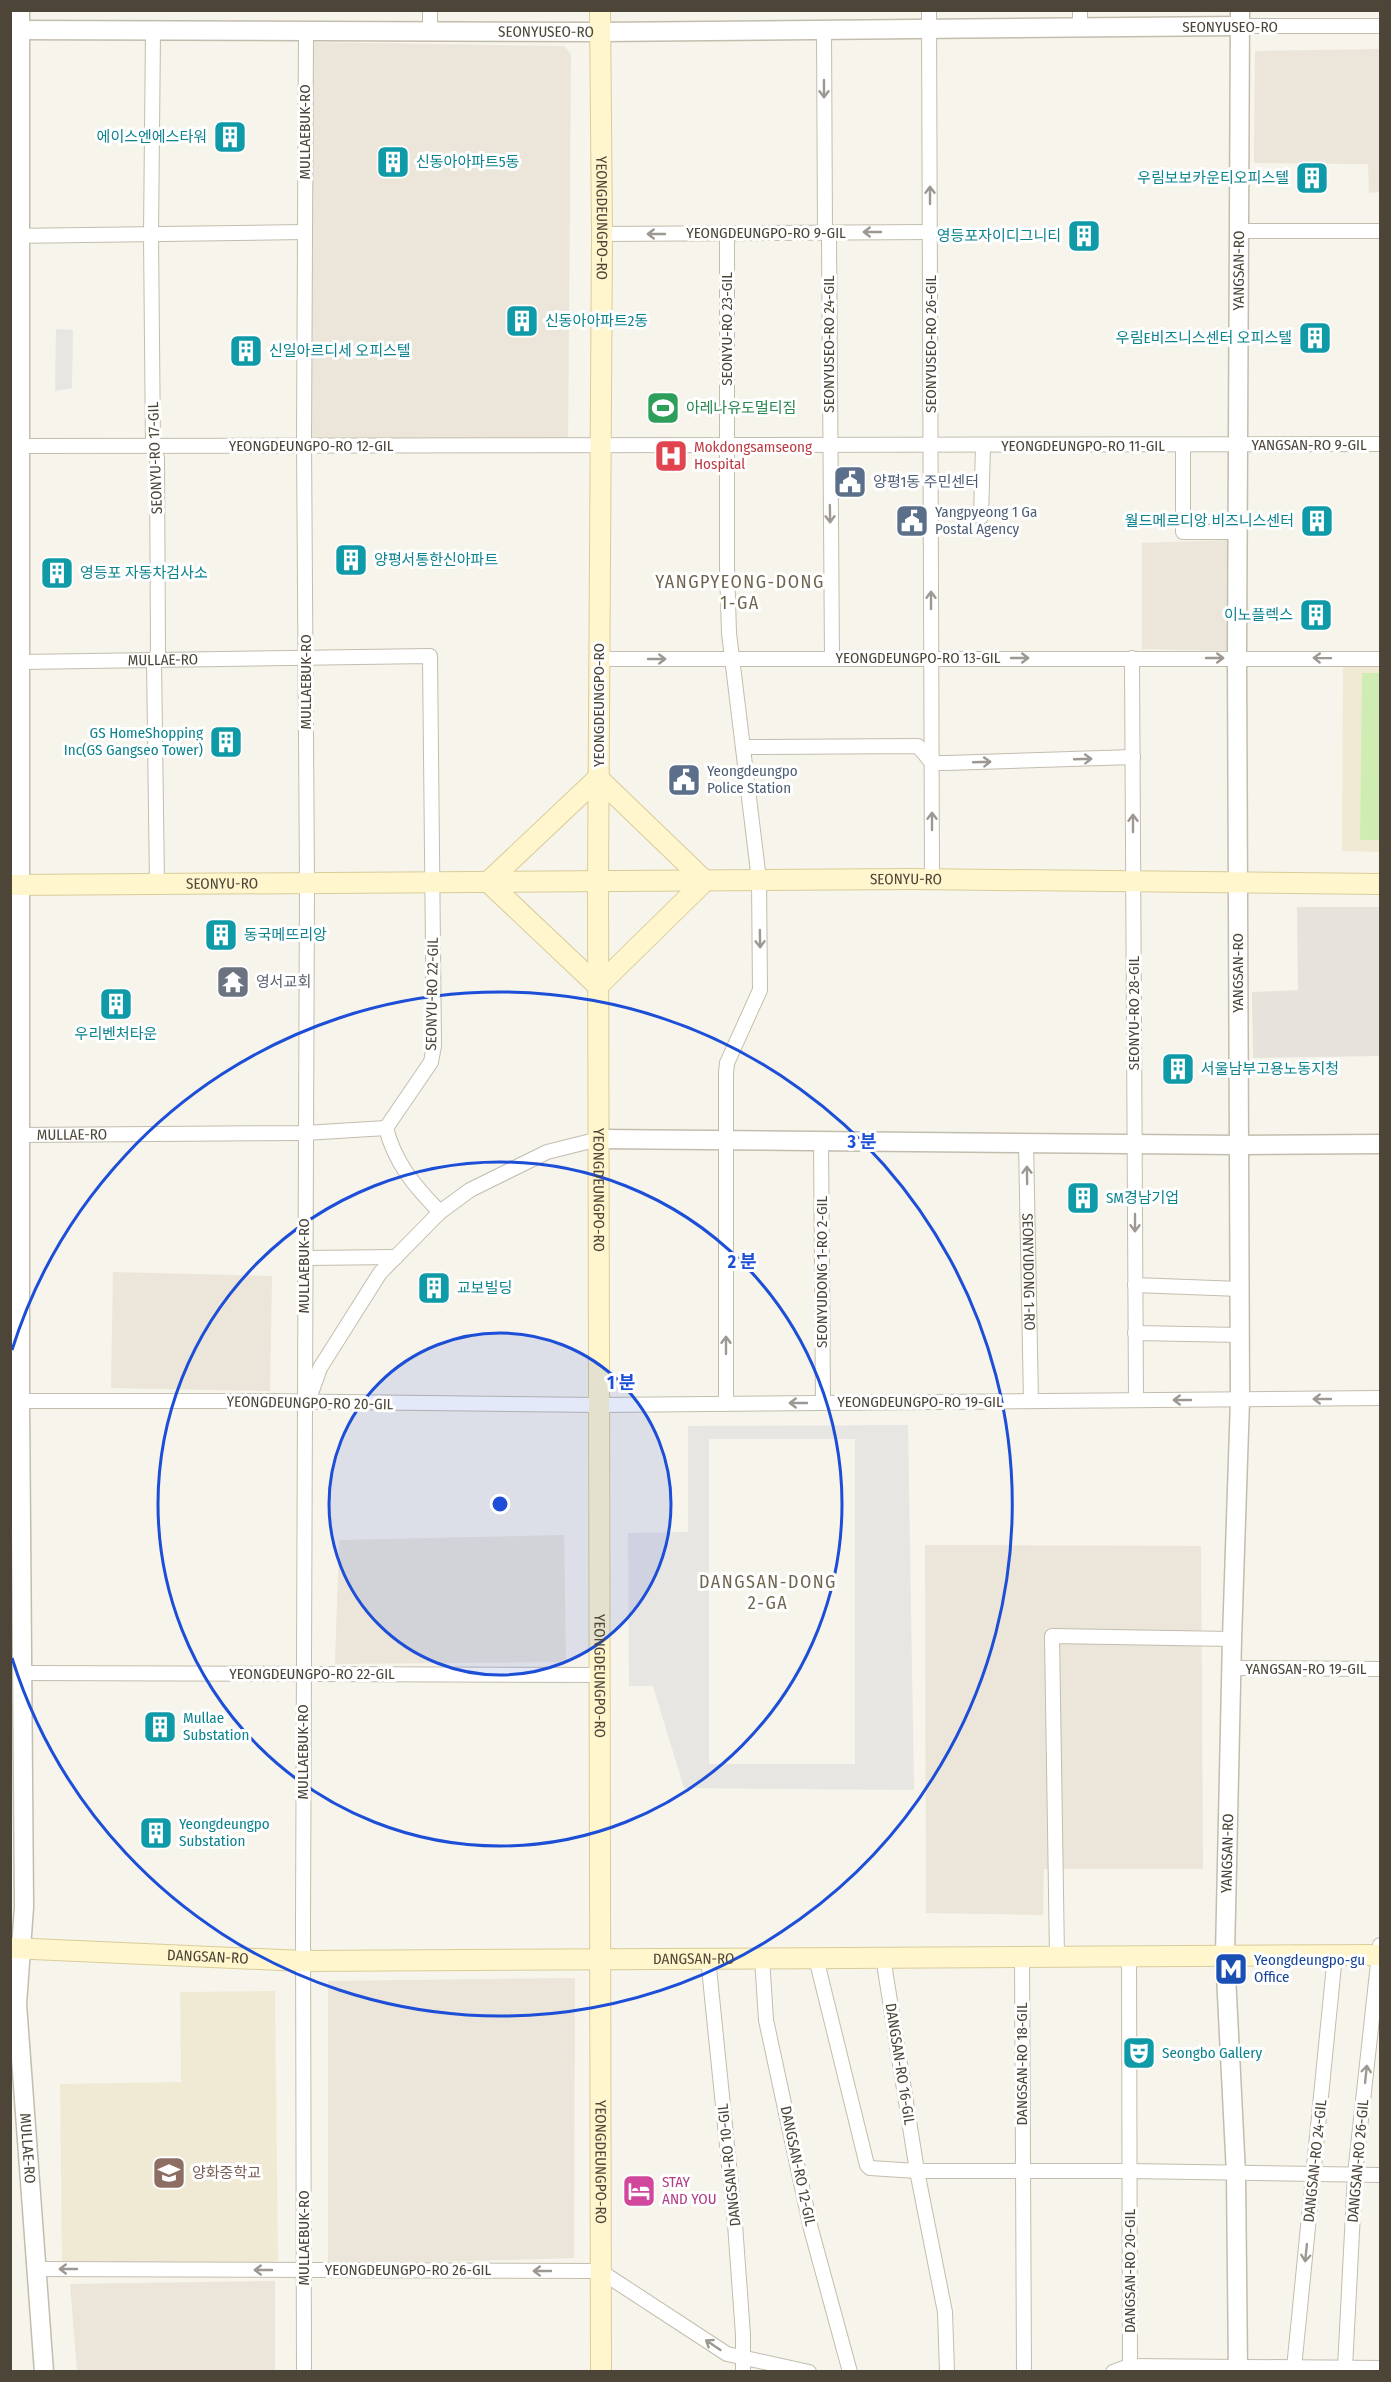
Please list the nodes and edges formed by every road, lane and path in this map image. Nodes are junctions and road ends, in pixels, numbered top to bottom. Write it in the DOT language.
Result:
graph roads {
  1 [pos="20,10"];
  2 [pos="430,10"];
  3 [pos="600,10"];
  4 [pos="928,10"];
  5 [pos="1080,19"];
  6 [pos="1240,19"];
  7 [pos="1380,26"];
  8 [pos="929,29"];
  9 [pos="15,30"];
  10 [pos="824,30"];
  11 [pos="153,31"];
  12 [pos="306,31"];
  13 [pos="430,32"];
  14 [pos="600,32"];
  15 [pos="1238,231"];
  16 [pos="1380,231"];
  17 [pos="305,232"];
  18 [pos="825,232"];
  19 [pos="930,232"];
  20 [pos="727,233"];
  21 [pos="602,234"];
  22 [pos="151,235"];
  23 [pos="16,236"];
  24 [pos="1380,444"];
  25 [pos="1238,445"];
  26 [pos="16,446"];
  27 [pos="153,446"];
  28 [pos="304,446"];
  29 [pos="600,446"];
  30 [pos="726,446"];
  31 [pos="830,446"];
  32 [pos="931,446"];
  33 [pos="983,446"];
  34 [pos="1183,446"];
  35 [pos="981,517"];
  36 [pos="1238,532"];
  37 [pos="305,658"];
  38 [pos="832,658"];
  39 [pos="931,658"];
  40 [pos="1132,658"];
  41 [pos="1237,658"];
  42 [pos="599,659"];
  43 [pos="732,659"];
  44 [pos="1380,659"];
  45 [pos="154,660"];
  46 [pos="21,662"];
  47 [pos="743,747"];
  48 [pos="1132,757"];
  49 [pos="932,763"];
  50 [pos="598,778"];
  51 [pos="932,879"];
  52 [pos="759,880"];
  53 [pos="597,881"];
  54 [pos="705,881"];
  55 [pos="1133,881"];
  56 [pos="432,882"];
  57 [pos="488,882"];
  58 [pos="1238,882"];
  59 [pos="307,883"];
  60 [pos="157,884"];
  61 [pos="1380,884"];
  62 [pos="15,885"];
  63 [pos="598,986"];
  64 [pos="386,1128"];
  65 [pos="305,1133"];
  66 [pos="20,1135"];
  67 [pos="599,1139"];
  68 [pos="821,1140"];
  69 [pos="726,1141"];
  70 [pos="1026,1143"];
  71 [pos="1134,1144"];
  72 [pos="1380,1144"];
  73 [pos="1239,1145"];
  74 [pos="440,1212"];
  75 [pos="304,1257"];
  76 [pos="396,1257"];
  77 [pos="1135,1285"];
  78 [pos="1240,1289"];
  79 [pos="1135,1333"];
  80 [pos="1240,1335"];
  81 [pos="1380,1398"];
  82 [pos="1136,1400"];
  83 [pos="1240,1400"];
  84 [pos="20,1401"];
  85 [pos="1031,1401"];
  86 [pos="304,1403"];
  87 [pos="822,1403"];
  88 [pos="726,1404"];
  89 [pos="600,1405"];
  90 [pos="1232,1639"];
  91 [pos="1231,1668"];
  92 [pos="1380,1669"];
  93 [pos="23,1673"];
  94 [pos="303,1674"];
  95 [pos="601,1675"];
  96 [pos="17,1703"];
  97 [pos="16,1948"];
  98 [pos="1380,1951"];
  99 [pos="1225,1955"];
  100 [pos="1335,1955"];
  101 [pos="1022,1956"];
  102 [pos="1057,1956"];
  103 [pos="1129,1956"];
  104 [pos="883,1957"];
  105 [pos="708,1958"];
  106 [pos="762,1958"];
  107 [pos="816,1958"];
  108 [pos="600,1959"];
  109 [pos="303,1961"];
  110 [pos="917,2171"];
  111 [pos="1023,2171"];
  112 [pos="1130,2171"];
  113 [pos="1236,2174"];
  114 [pos="1313,2174"];
  115 [pos="1355,2174"];
  116 [pos="1380,2175"];
  117 [pos="36,2269"];
  118 [pos="304,2270"];
  119 [pos="600,2271"];
  120 [pos="743,2365"];
  121 [pos="1380,2367"];
  122 [pos="1294,2368"];
  123 [pos="1345,2368"];
  124 [pos="1130,2369"];
  125 [pos="1238,2370"];
  126 [pos="44,2372"];
  127 [pos="304,2372"];
  128 [pos="601,2372"];
  129 [pos="809,2372"];
  130 [pos="850,2372"];
  131 [pos="947,2372"];
  132 [pos="1024,2372"];
  133 [pos="1113,2372"];
  1 -- 9 [label="street, MULLAE-RO"];
  2 -- 13 [label="street"];
  3 -- 14 [label="main road, YEONGDEUNGPO-RO"];
  4 -- 8 [label="street, SEONYUSEO-RO 26-GIL"];
  5 -- 6 [label="street, SEONYUSEO-RO"];
  5 -- 8 [label="street, SEONYUSEO-RO"];
  6 -- 7 [label="street, SEONYUSEO-RO"];
  6 -- 15 [label="street, YANGSAN-RO"];
  8 -- 10 [label="street, SEONYUSEO-RO"];
  19 -- 8 [label="street, SEONYUSEO-RO 26-GIL, one-way"];
  9 -- 11 [label="street, SEONYUSEO-RO"];
  9 -- 23 [label="street, MULLAE-RO"];
  10 -- 14 [label="street, SEONYUSEO-RO"];
  10 -- 18 [label="street, SEONYUSEO-RO 24-GIL, one-way"];
  11 -- 12 [label="street, SEONYUSEO-RO"];
  11 -- 22 [label="street, SEONYU-RO 17-GIL"];
  12 -- 13 [label="street, SEONYUSEO-RO"];
  12 -- 17 [label="street, MULLAEBUK-RO"];
  13 -- 14 [label="street, SEONYUSEO-RO"];
  14 -- 21 [label="main road, YEONGDEUNGPO-RO"];
  15 -- 16 [label="street"];
  15 -- 25 [label="street, YANGSAN-RO"];
  17 -- 22 [label="street"];
  17 -- 28 [label="street, MULLAEBUK-RO"];
  19 -- 18 [label="street, YEONGDEUNGPO-RO 9-GIL, one-way"];
  18 -- 20 [label="street, YEONGDEUNGPO-RO 9-GIL"];
  18 -- 31 [label="street, SEONYUSEO-RO 24-GIL"];
  19 -- 32 [label="street, SEONYUSEO-RO 26-GIL"];
  20 -- 21 [label="street, YEONGDEUNGPO-RO 9-GIL, one-way"];
  20 -- 30 [label="street, SEONYU-RO 23-GIL"];
  21 -- 29 [label="main road, YEONGDEUNGPO-RO"];
  22 -- 23 [label="street"];
  22 -- 27 [label="street, SEONYU-RO 17-GIL"];
  23 -- 26 [label="street, MULLAE-RO"];
  24 -- 25 [label="street, YANGSAN-RO 9-GIL"];
  25 -- 34 [label="street, YEONGDEUNGPO-RO 11-GIL"];
  25 -- 36 [label="street, YANGSAN-RO"];
  26 -- 27 [label="street, YEONGDEUNGPO-RO 12-GIL"];
  26 -- 46 [label="street, MULLAE-RO"];
  27 -- 28 [label="street, YEONGDEUNGPO-RO 12-GIL"];
  27 -- 45 [label="street, SEONYU-RO 17-GIL"];
  28 -- 29 [label="street, YEONGDEUNGPO-RO 12-GIL"];
  28 -- 37 [label="street, MULLAEBUK-RO"];
  29 -- 30 [label="street, YEONGDEUNGPO-RO 11-GIL"];
  29 -- 42 [label="main road, YEONGDEUNGPO-RO"];
  30 -- 31 [label="street, YEONGDEUNGPO-RO 11-GIL"];
  30 -- 43 [label="street, SEONYU-RO 23-GIL"];
  31 -- 32 [label="street, YEONGDEUNGPO-RO 11-GIL"];
  31 -- 38 [label="street, SEONYUSEO-RO 24-GIL, one-way"];
  32 -- 33 [label="street, YEONGDEUNGPO-RO 11-GIL"];
  39 -- 32 [label="street, SEONYUSEO-RO 26-GIL, one-way"];
  33 -- 34 [label="street, YEONGDEUNGPO-RO 11-GIL"];
  33 -- 35 [label="street, YEONGDEUNGPO-RO 11-GIL"];
  34 -- 36 [label="street, YEONGDEUNGPO-RO 11-GIL"];
  36 -- 41 [label="street, YANGSAN-RO"];
  37 -- 45 [label="street, MULLAE-RO"];
  37 -- 56 [label="street"];
  37 -- 59 [label="street, MULLAEBUK-RO"];
  38 -- 39 [label="street, YEONGDEUNGPO-RO 13-GIL"];
  38 -- 43 [label="street, YEONGDEUNGPO-RO 13-GIL"];
  39 -- 40 [label="street, YEONGDEUNGPO-RO 13-GIL, one-way"];
  39 -- 49 [label="street, SEONYUSEO-RO 26-GIL"];
  40 -- 41 [label="street, YEONGDEUNGPO-RO 13-GIL, one-way"];
  40 -- 48 [label="street, SEONYU-RO 28-GIL"];
  44 -- 41 [label="street, one-way"];
  41 -- 58 [label="street, YANGSAN-RO"];
  42 -- 43 [label="street, YEONGDEUNGPO-RO 13-GIL, one-way"];
  42 -- 50 [label="main road, YEONGDEUNGPO-RO"];
  43 -- 47 [label="street, SEONYU-RO 23-GIL"];
  45 -- 46 [label="street, MULLAE-RO"];
  45 -- 60 [label="street, SEONYU-RO 17-GIL"];
  46 -- 62 [label="street, MULLAE-RO"];
  47 -- 49 [label="street"];
  47 -- 52 [label="street, SEONYU-RO 23-GIL"];
  49 -- 48 [label="street, one-way"];
  55 -- 48 [label="street, SEONYU-RO 28-GIL, one-way"];
  51 -- 49 [label="street, SEONYUSEO-RO 26-GIL, one-way"];
  50 -- 53 [label="main road, YEONGDEUNGPO-RO"];
  50 -- 54 [label="main road"];
  50 -- 57 [label="main road"];
  51 -- 52 [label="main road, SEONYU-RO"];
  51 -- 55 [label="main road, SEONYU-RO"];
  52 -- 54 [label="main road, SEONYU-RO"];
  52 -- 69 [label="street, SEONYU-RO 23-GIL, one-way"];
  53 -- 54 [label="main road, SEONYU-RO"];
  53 -- 57 [label="main road, SEONYU-RO"];
  53 -- 63 [label="main road, YEONGDEUNGPO-RO"];
  54 -- 63 [label="main road"];
  55 -- 58 [label="main road, SEONYU-RO"];
  55 -- 71 [label="street, SEONYU-RO 28-GIL"];
  56 -- 57 [label="main road, SEONYU-RO"];
  56 -- 59 [label="main road, SEONYU-RO"];
  56 -- 64 [label="street, SEONYU-RO 22-GIL"];
  57 -- 63 [label="main road"];
  58 -- 61 [label="main road, SEONYU-RO"];
  58 -- 73 [label="street, YANGSAN-RO"];
  59 -- 60 [label="main road, SEONYU-RO"];
  59 -- 65 [label="street, MULLAEBUK-RO"];
  60 -- 62 [label="main road, SEONYU-RO"];
  62 -- 66 [label="street, MULLAE-RO"];
  63 -- 67 [label="main road, YEONGDEUNGPO-RO"];
  64 -- 65 [label="street"];
  64 -- 74 [label="street"];
  65 -- 66 [label="street, MULLAE-RO"];
  65 -- 75 [label="street, MULLAEBUK-RO"];
  66 -- 84 [label="street, MULLAE-RO"];
  67 -- 69 [label="street"];
  67 -- 74 [label="street"];
  67 -- 89 [label="main road, YEONGDEUNGPO-RO"];
  68 -- 69 [label="street"];
  68 -- 70 [label="street"];
  68 -- 87 [label="street, SEONYUDONG 1-RO 2-GIL"];
  88 -- 69 [label="street, one-way"];
  70 -- 71 [label="street"];
  85 -- 70 [label="street, SEONYUDONG 1-RO, one-way"];
  71 -- 73 [label="street"];
  71 -- 77 [label="street, one-way"];
  72 -- 73 [label="street"];
  73 -- 78 [label="street, YANGSAN-RO"];
  74 -- 76 [label="street"];
  75 -- 76 [label="street"];
  75 -- 86 [label="street, MULLAEBUK-RO"];
  76 -- 86 [label="street"];
  77 -- 78 [label="street"];
  77 -- 79 [label="street"];
  78 -- 80 [label="street, YANGSAN-RO"];
  79 -- 80 [label="street"];
  79 -- 82 [label="street"];
  80 -- 83 [label="street, YANGSAN-RO"];
  81 -- 83 [label="street, YEONGDEUNGPO-RO 19-GIL, one-way"];
  83 -- 82 [label="street, YEONGDEUNGPO-RO 19-GIL, one-way"];
  82 -- 85 [label="street, YEONGDEUNGPO-RO 19-GIL"];
  83 -- 90 [label="street, YANGSAN-RO"];
  84 -- 86 [label="street, YEONGDEUNGPO-RO 20-GIL"];
  84 -- 93 [label="street, MULLAE-RO"];
  85 -- 87 [label="street, YEONGDEUNGPO-RO 19-GIL"];
  86 -- 89 [label="street, YEONGDEUNGPO-RO 20-GIL"];
  86 -- 94 [label="street, MULLAEBUK-RO"];
  87 -- 88 [label="street, YEONGDEUNGPO-RO 19-GIL, one-way"];
  88 -- 89 [label="street, YEONGDEUNGPO-RO 19-GIL"];
  89 -- 95 [label="main road, YEONGDEUNGPO-RO"];
  90 -- 91 [label="street, YANGSAN-RO"];
  90 -- 102 [label="street"];
  91 -- 92 [label="street, YANGSAN-RO 19-GIL"];
  91 -- 99 [label="street, YANGSAN-RO"];
  93 -- 94 [label="street, YEONGDEUNGPO-RO 22-GIL"];
  93 -- 96 [label="street, MULLAE-RO"];
  94 -- 95 [label="street, YEONGDEUNGPO-RO 22-GIL"];
  94 -- 109 [label="street, MULLAEBUK-RO"];
  95 -- 108 [label="main road, YEONGDEUNGPO-RO"];
  96 -- 97 [label="street, MULLAE-RO"];
  97 -- 109 [label="main road, DANGSAN-RO"];
  97 -- 117 [label="street, MULLAE-RO"];
  98 -- 100 [label="main road, DANGSAN-RO"];
  115 -- 98 [label="street, DANGSAN-RO 26-GIL, one-way"];
  99 -- 100 [label="main road, DANGSAN-RO"];
  99 -- 103 [label="main road, DANGSAN-RO"];
  99 -- 113 [label="street, YANGSAN-RO"];
  100 -- 114 [label="street, DANGSAN-RO 24-GIL"];
  101 -- 102 [label="main road, DANGSAN-RO"];
  101 -- 104 [label="main road, DANGSAN-RO"];
  101 -- 111 [label="street, DANGSAN-RO 18-GIL"];
  102 -- 103 [label="main road, DANGSAN-RO"];
  103 -- 112 [label="street, DANGSAN-RO 20-GIL"];
  104 -- 107 [label="main road, DANGSAN-RO"];
  104 -- 110 [label="street, DANGSAN-RO 16-GIL"];
  105 -- 106 [label="main road, DANGSAN-RO"];
  105 -- 108 [label="main road, DANGSAN-RO"];
  105 -- 120 [label="street, DANGSAN-RO 10-GIL"];
  106 -- 107 [label="main road, DANGSAN-RO"];
  106 -- 130 [label="street, DANGSAN-RO 12-GIL"];
  107 -- 110 [label="street"];
  108 -- 109 [label="main road, DANGSAN-RO"];
  108 -- 119 [label="main road, YEONGDEUNGPO-RO"];
  109 -- 118 [label="street, MULLAEBUK-RO"];
  110 -- 111 [label="street"];
  110 -- 131 [label="street, DANGSAN-RO 16-GIL"];
  111 -- 112 [label="street"];
  111 -- 132 [label="street, DANGSAN-RO 18-GIL"];
  112 -- 113 [label="street"];
  112 -- 124 [label="street, DANGSAN-RO 20-GIL"];
  113 -- 114 [label="street"];
  113 -- 125 [label="street, YANGSAN-RO"];
  114 -- 115 [label="street"];
  114 -- 122 [label="street, DANGSAN-RO 24-GIL, one-way"];
  115 -- 116 [label="street"];
  115 -- 123 [label="street, DANGSAN-RO 26-GIL"];
  118 -- 117 [label="street, YEONGDEUNGPO-RO 26-GIL, one-way"];
  117 -- 126 [label="street, MULLAE-RO"];
  119 -- 118 [label="street, YEONGDEUNGPO-RO 26-GIL, one-way"];
  118 -- 127 [label="street, MULLAEBUK-RO"];
  120 -- 119 [label="street, one-way"];
  119 -- 128 [label="main road, YEONGDEUNGPO-RO"];
  120 -- 129 [label="street"];
  121 -- 123 [label="street"];
  122 -- 123 [label="street"];
  122 -- 125 [label="street"];
  124 -- 125 [label="street"];
  124 -- 133 [label="street"];
}
